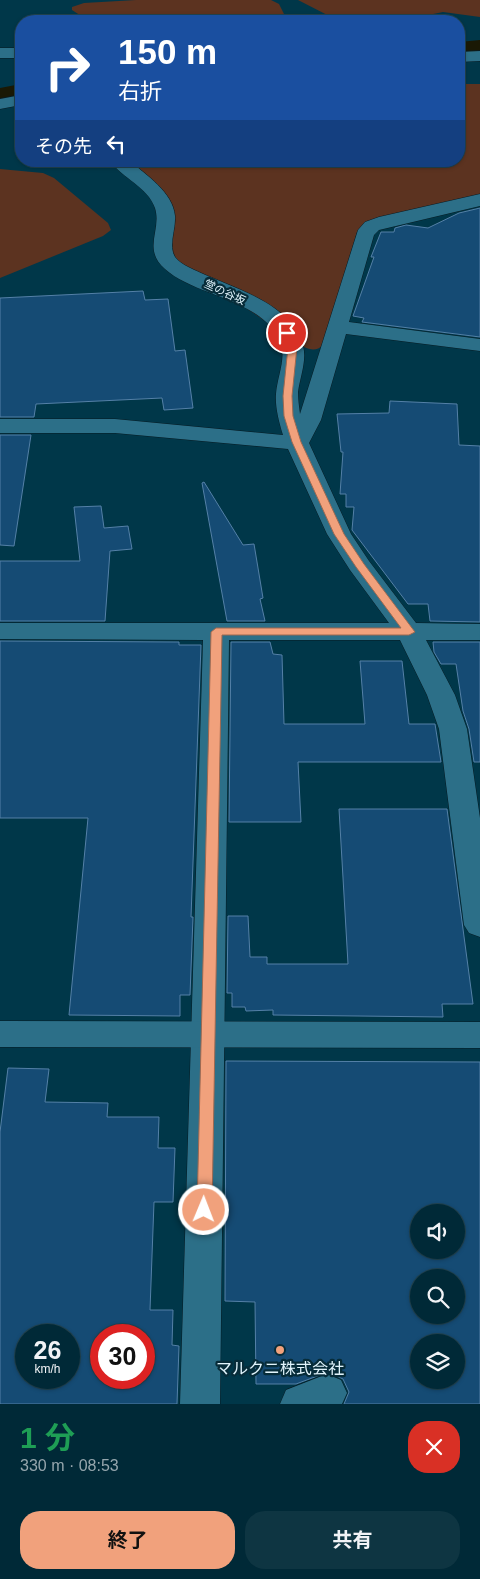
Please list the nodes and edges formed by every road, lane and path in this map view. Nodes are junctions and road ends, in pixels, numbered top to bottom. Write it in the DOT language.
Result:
graph roads {
  1 [pos="0,53"];
  2 [pos="15,54"];
  3 [pos="480,56"];
  4 [pos="465,57"];
  5 [pos="15,101"];
  6 [pos="0,104"];
  7 [pos="126,167"];
  8 [pos="480,200"];
  9 [pos="337,327"];
  10 [pos="480,345"];
  11 [pos="0,426"];
  12 [pos="296,442"];
  13 [pos="0,631"];
  14 [pos="216,632"];
  15 [pos="409,632"];
  16 [pos="480,632"];
  17 [pos="480,925"];
  18 [pos="0,1034"];
  19 [pos="208,1034"];
  20 [pos="480,1035"];
  21 [pos="200,1404"];
  1 -- 2 [label="street"];
  3 -- 4 [label="street"];
  5 -- 6 [label="street"];
  7 -- 12 [label="street, 堂の谷坂"];
  8 -- 9 [label="street"];
  9 -- 10 [label="street"];
  9 -- 12 [label="street"];
  11 -- 12 [label="street"];
  12 -- 15 [label="street, 堂の谷坂"];
  13 -- 14 [label="street"];
  14 -- 15 [label="street"];
  14 -- 19 [label="street"];
  15 -- 16 [label="street"];
  15 -- 17 [label="street, 堂の谷坂"];
  18 -- 19 [label="street"];
  19 -- 20 [label="street"];
  19 -- 21 [label="street"];
}
